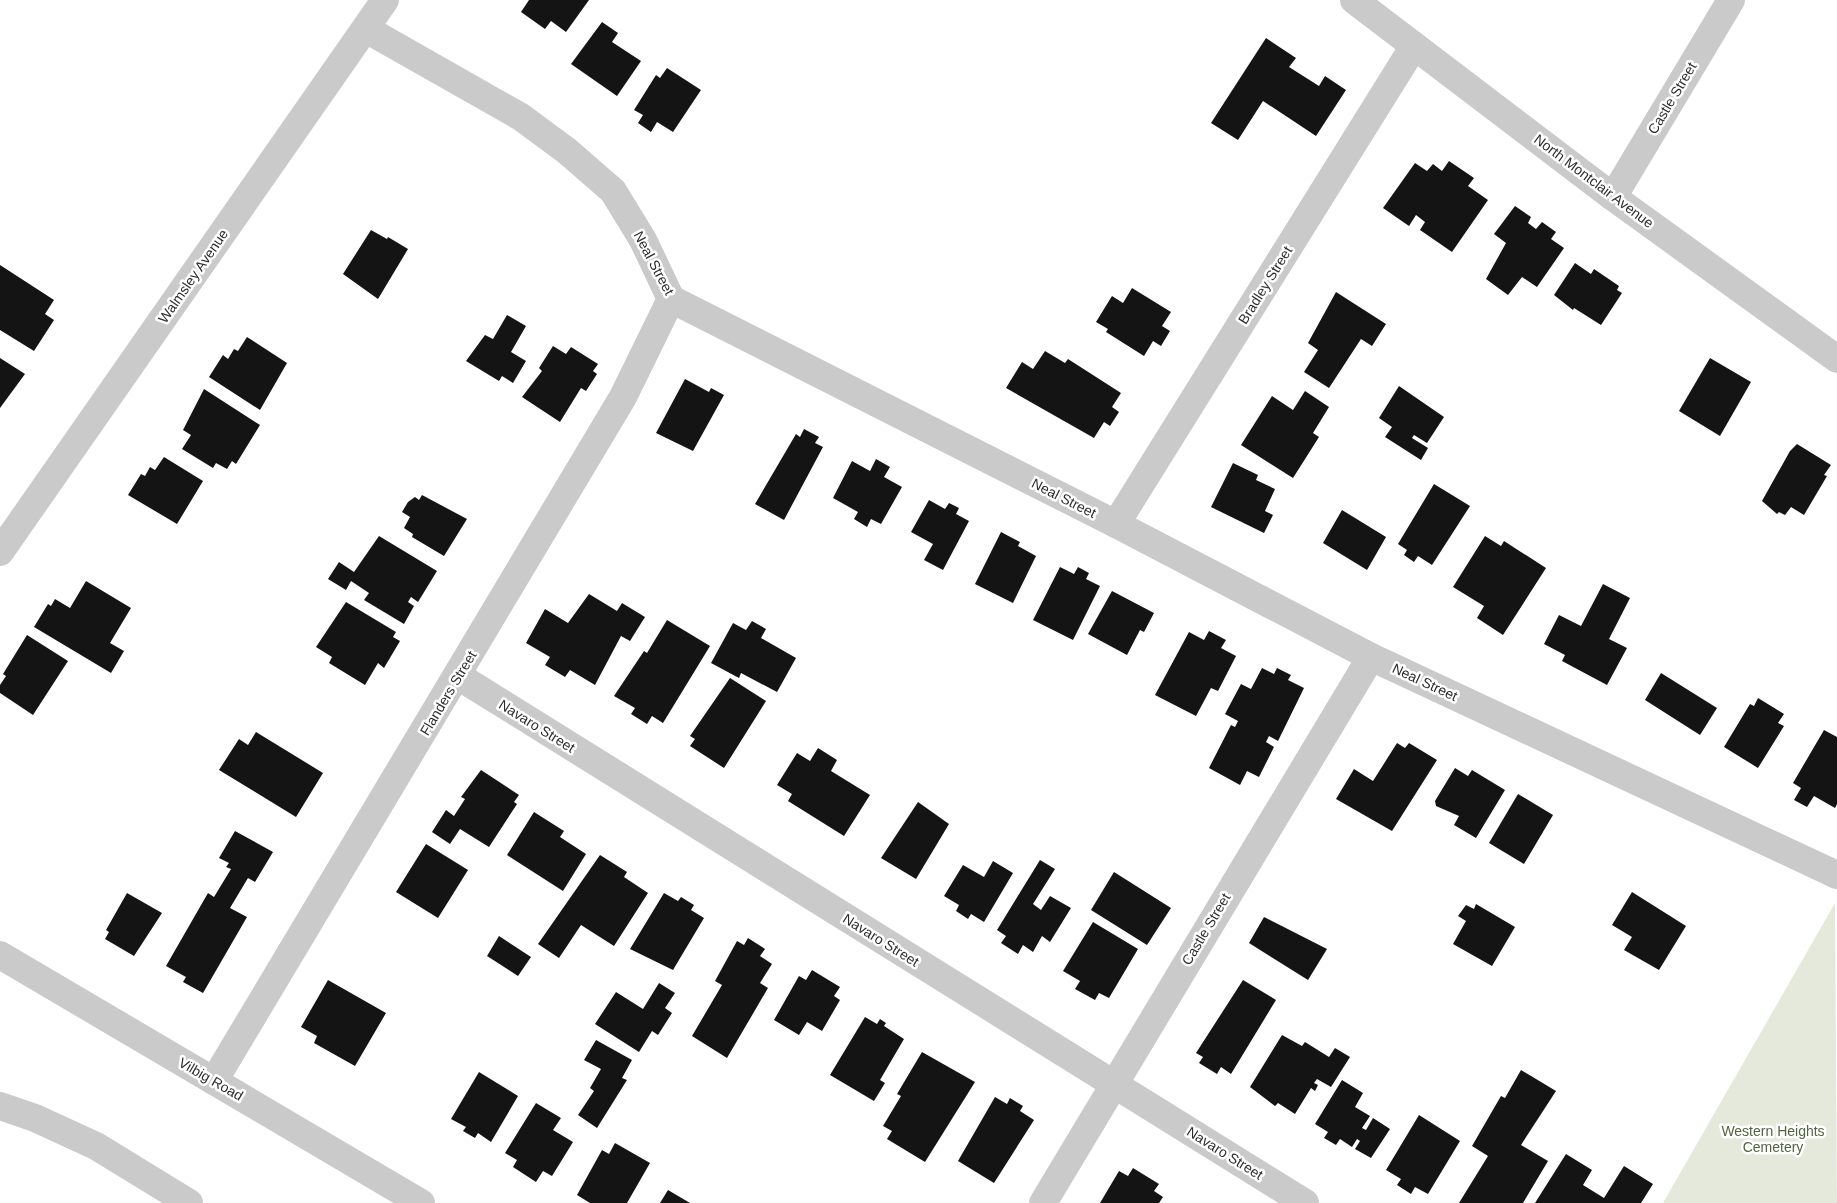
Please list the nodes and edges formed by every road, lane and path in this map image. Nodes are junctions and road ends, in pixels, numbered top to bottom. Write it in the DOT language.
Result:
graph roads {
  1 [pos="385,0"];
  2 [pos="1354,0"];
  3 [pos="1731,0"];
  4 [pos="366,28"];
  5 [pos="1414,46"];
  6 [pos="1613,197"];
  7 [pos="671,299"];
  8 [pos="1837,359"];
  9 [pos="1116,524"];
  10 [pos="0,552"];
  11 [pos="1371,657"];
  12 [pos="458,676"];
  13 [pos="1837,875"];
  14 [pos="0,956"];
  15 [pos="214,1081"];
  16 [pos="1114,1084"];
  17 [pos="0,1106"];
  18 [pos="189,1203"];
  19 [pos="421,1203"];
  20 [pos="1043,1203"];
  21 [pos="1305,1203"];
  1 -- 4 [label="street, Walmsley Avenue"];
  2 -- 5 [label="street, North Montclair Avenue"];
  3 -- 6 [label="street, Castle Street"];
  4 -- 7 [label="street, Neal Street"];
  4 -- 10 [label="street, Walmsley Avenue"];
  5 -- 6 [label="street, North Montclair Avenue"];
  5 -- 9 [label="street, Bradley Street"];
  6 -- 8 [label="street, North Montclair Avenue"];
  7 -- 9 [label="street, Neal Street"];
  7 -- 12 [label="street, Flanders Street"];
  9 -- 11 [label="street, Neal Street"];
  11 -- 13 [label="street, Neal Street"];
  11 -- 16 [label="street, Castle Street"];
  12 -- 15 [label="street, Flanders Street"];
  12 -- 16 [label="street, Navaro Street"];
  14 -- 15 [label="street, Vilbig Road"];
  15 -- 19 [label="street, Vilbig Road"];
  16 -- 20 [label="street, Castle Street"];
  16 -- 21 [label="street, Navaro Street"];
  17 -- 18 [label="street"];
}
